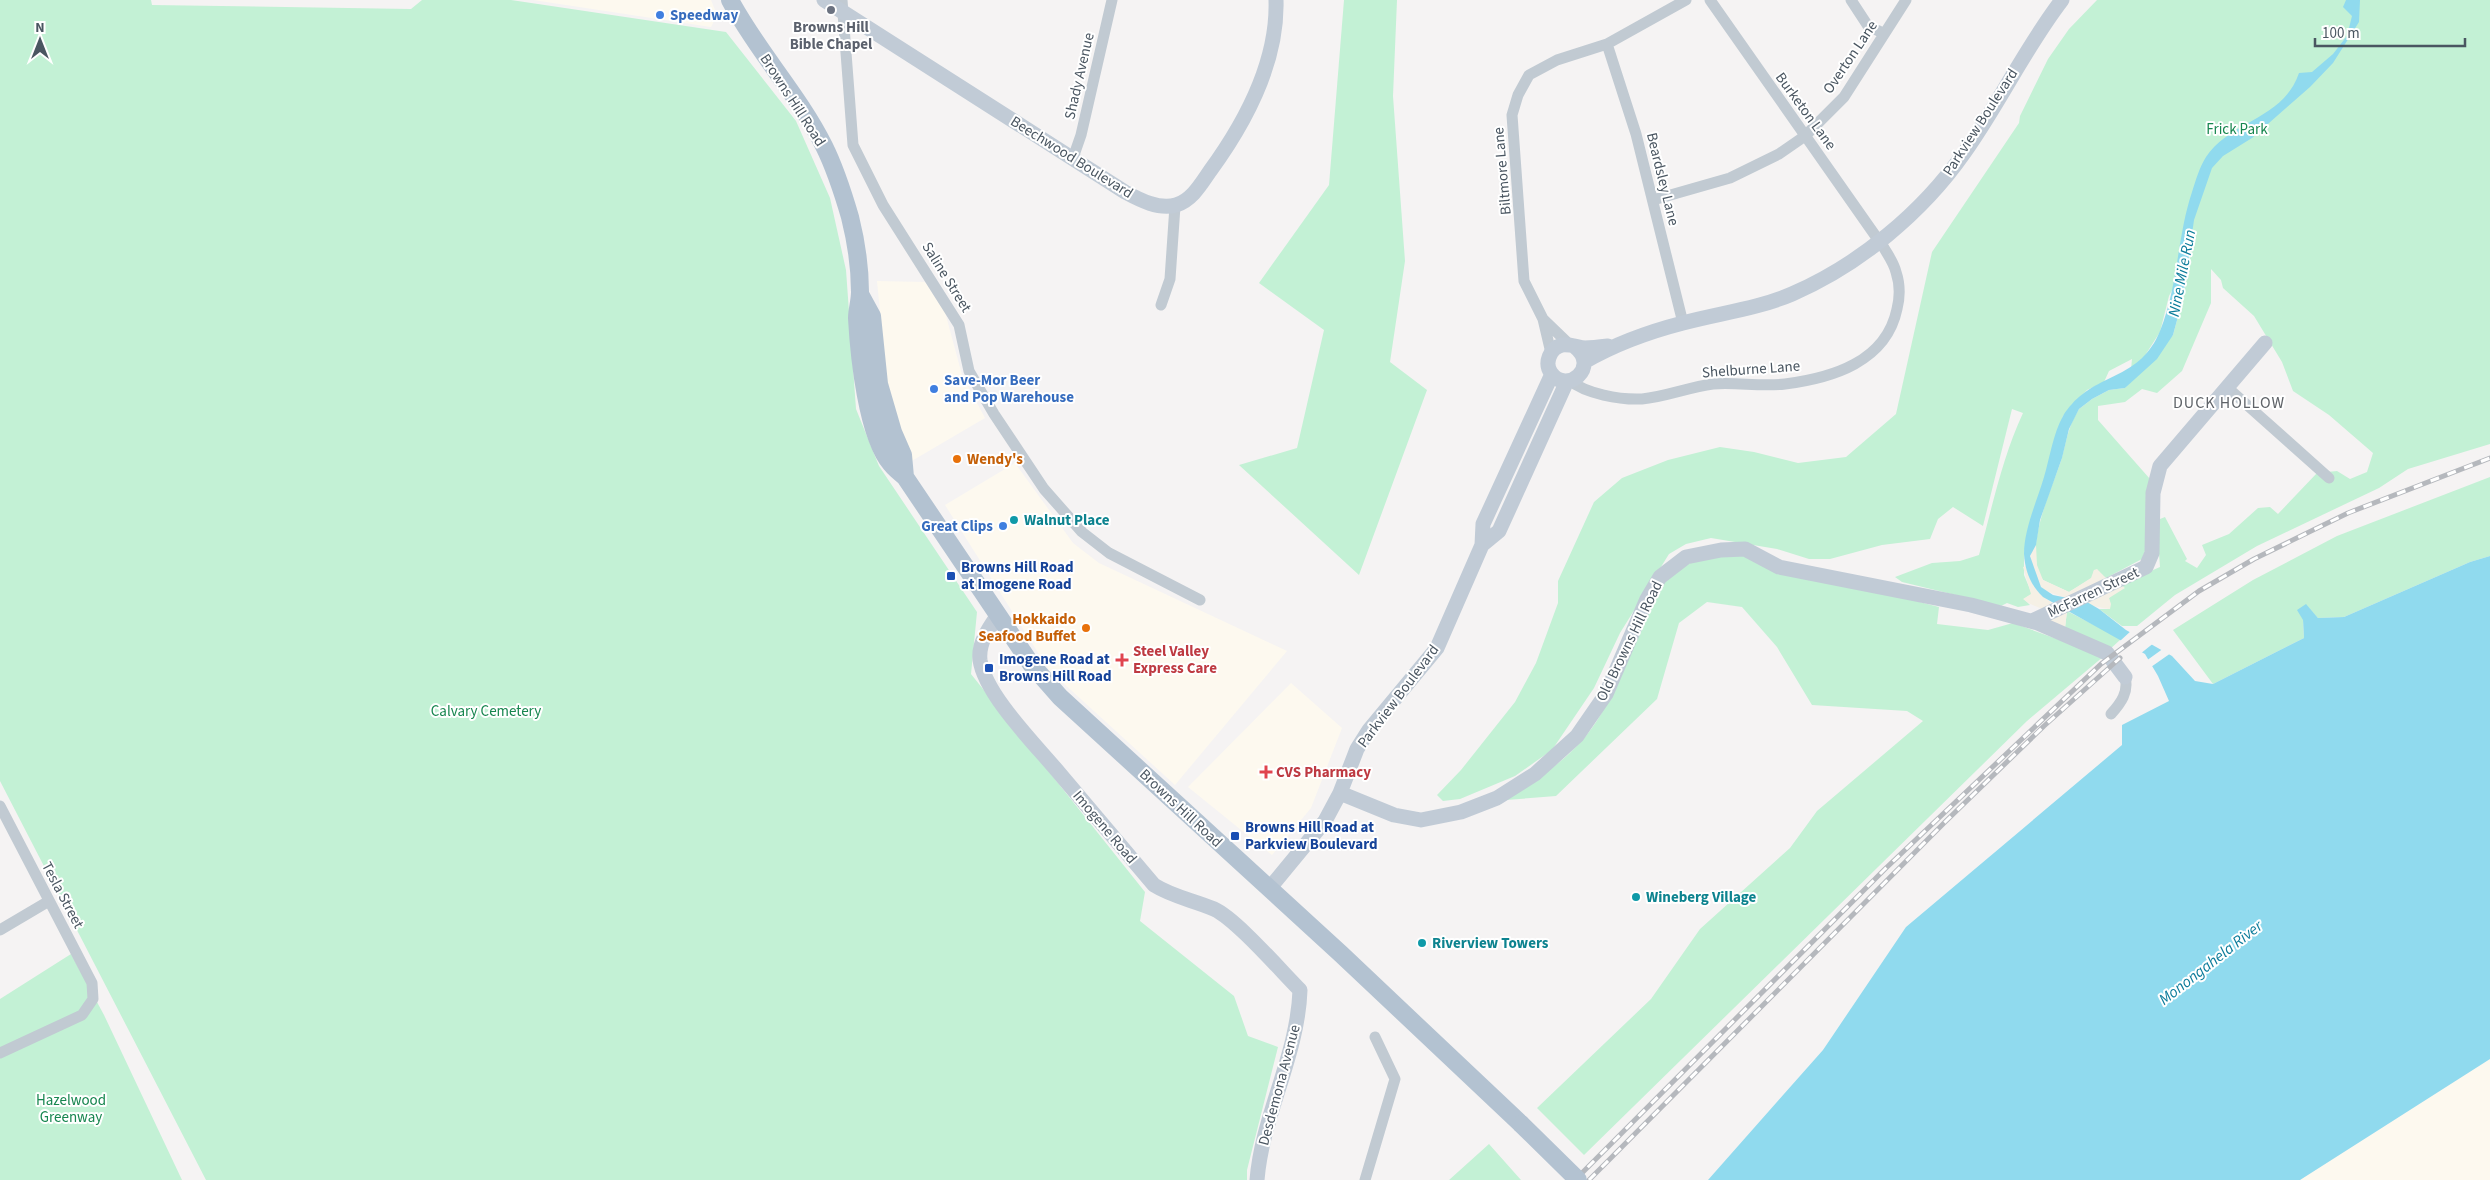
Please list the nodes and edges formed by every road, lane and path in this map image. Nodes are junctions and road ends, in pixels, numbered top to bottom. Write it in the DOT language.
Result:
graph roads {
  1 [pos="730,0"];
  2 [pos="824,0"];
  3 [pos="1112,0"];
  4 [pos="1276,0"];
  5 [pos="1686,0"];
  6 [pos="1710,0"];
  7 [pos="1851,0"];
  8 [pos="1906,0"];
  9 [pos="2062,0"];
  10 [pos="842,6"];
  11 [pos="1883,33"];
  12 [pos="1606,44"];
  13 [pos="1805,136"];
  14 [pos="1073,158"];
  15 [pos="1653,200"];
  16 [pos="1175,206"];
  17 [pos="1879,240"];
  18 [pos="1161,304"];
  19 [pos="1543,319"];
  20 [pos="1683,323"];
  21 [pos="2265,343"];
  22 [pos="1572,346"];
  23 [pos="1612,346"];
  24 [pos="1551,353"];
  25 [pos="1552,374"];
  26 [pos="1575,374"];
  27 [pos="2228,388"];
  28 [pos="2329,478"];
  29 [pos="1482,545"];
  30 [pos="1200,600"];
  31 [pos="998,615"];
  32 [pos="2037,619"];
  33 [pos="2125,677"];
  34 [pos="2111,714"];
  35 [pos="1340,793"];
  36 [pos="0,806"];
  37 [pos="3,820"];
  38 [pos="1269,889"];
  39 [pos="49,901"];
  40 [pos="0,930"];
  41 [pos="1300,990"];
  42 [pos="1375,1036"];
  43 [pos="0,1053"];
  44 [pos="1257,1180"];
  45 [pos="1364,1180"];
  46 [pos="1578,1180"];
  1 -- 31 [label="main road, Browns Hill Road"];
  2 -- 10 [label="street, Beechwood Boulevard"];
  3 -- 14 [label="street, Shady Avenue"];
  4 -- 16 [label="street"];
  5 -- 12 [label="street, Biltmore Lane"];
  6 -- 13 [label="street, Burketon Lane"];
  7 -- 11 [label="street"];
  8 -- 11 [label="street, Overton Lane"];
  9 -- 17 [label="street, Parkview Boulevard"];
  10 -- 14 [label="street, Beechwood Boulevard"];
  10 -- 30 [label="street, Saline Street"];
  11 -- 13 [label="street, Overton Lane"];
  12 -- 15 [label="street, Beardsley Lane"];
  12 -- 19 [label="street, Biltmore Lane"];
  13 -- 15 [label="street, Overton Lane"];
  13 -- 17 [label="street, Burketon Lane"];
  14 -- 16 [label="street, Beechwood Boulevard"];
  15 -- 20 [label="street, Beardsley Lane"];
  16 -- 18 [label="street"];
  17 -- 20 [label="street, Parkview Boulevard"];
  17 -- 26 [label="street, Shelburne Lane"];
  19 -- 22 [label="street"];
  19 -- 24 [label="street"];
  20 -- 23 [label="street, Parkview Boulevard"];
  21 -- 27 [label="street"];
  22 -- 23 [label="street, Parkview Boulevard"];
  22 -- 24 [label="street, Parkview Boulevard"];
  22 -- 26 [label="street"];
  23 -- 26 [label="street, Parkview Boulevard"];
  24 -- 25 [label="street, Parkview Boulevard"];
  25 -- 26 [label="street"];
  25 -- 29 [label="street, Parkview Boulevard"];
  26 -- 29 [label="street, Parkview Boulevard"];
  27 -- 28 [label="street"];
  27 -- 32 [label="street, McFarren Street"];
  29 -- 35 [label="street, Parkview Boulevard"];
  31 -- 38 [label="main road, Browns Hill Road"];
  31 -- 41 [label="street, Imogene Road"];
  32 -- 33 [label="street, Old Browns Hill Road"];
  32 -- 35 [label="street, Old Browns Hill Road"];
  33 -- 34 [label="street, Old Browns Hill Road"];
  35 -- 38 [label="street, Parkview Boulevard"];
  36 -- 37 [label="street, Tesla Street"];
  37 -- 39 [label="street, Tesla Street"];
  38 -- 46 [label="main road, Browns Hill Road, bridge"];
  39 -- 40 [label="street"];
  39 -- 43 [label="street, Tesla Street"];
  41 -- 44 [label="street, Desdemona Avenue"];
  42 -- 45 [label="street"];
}
